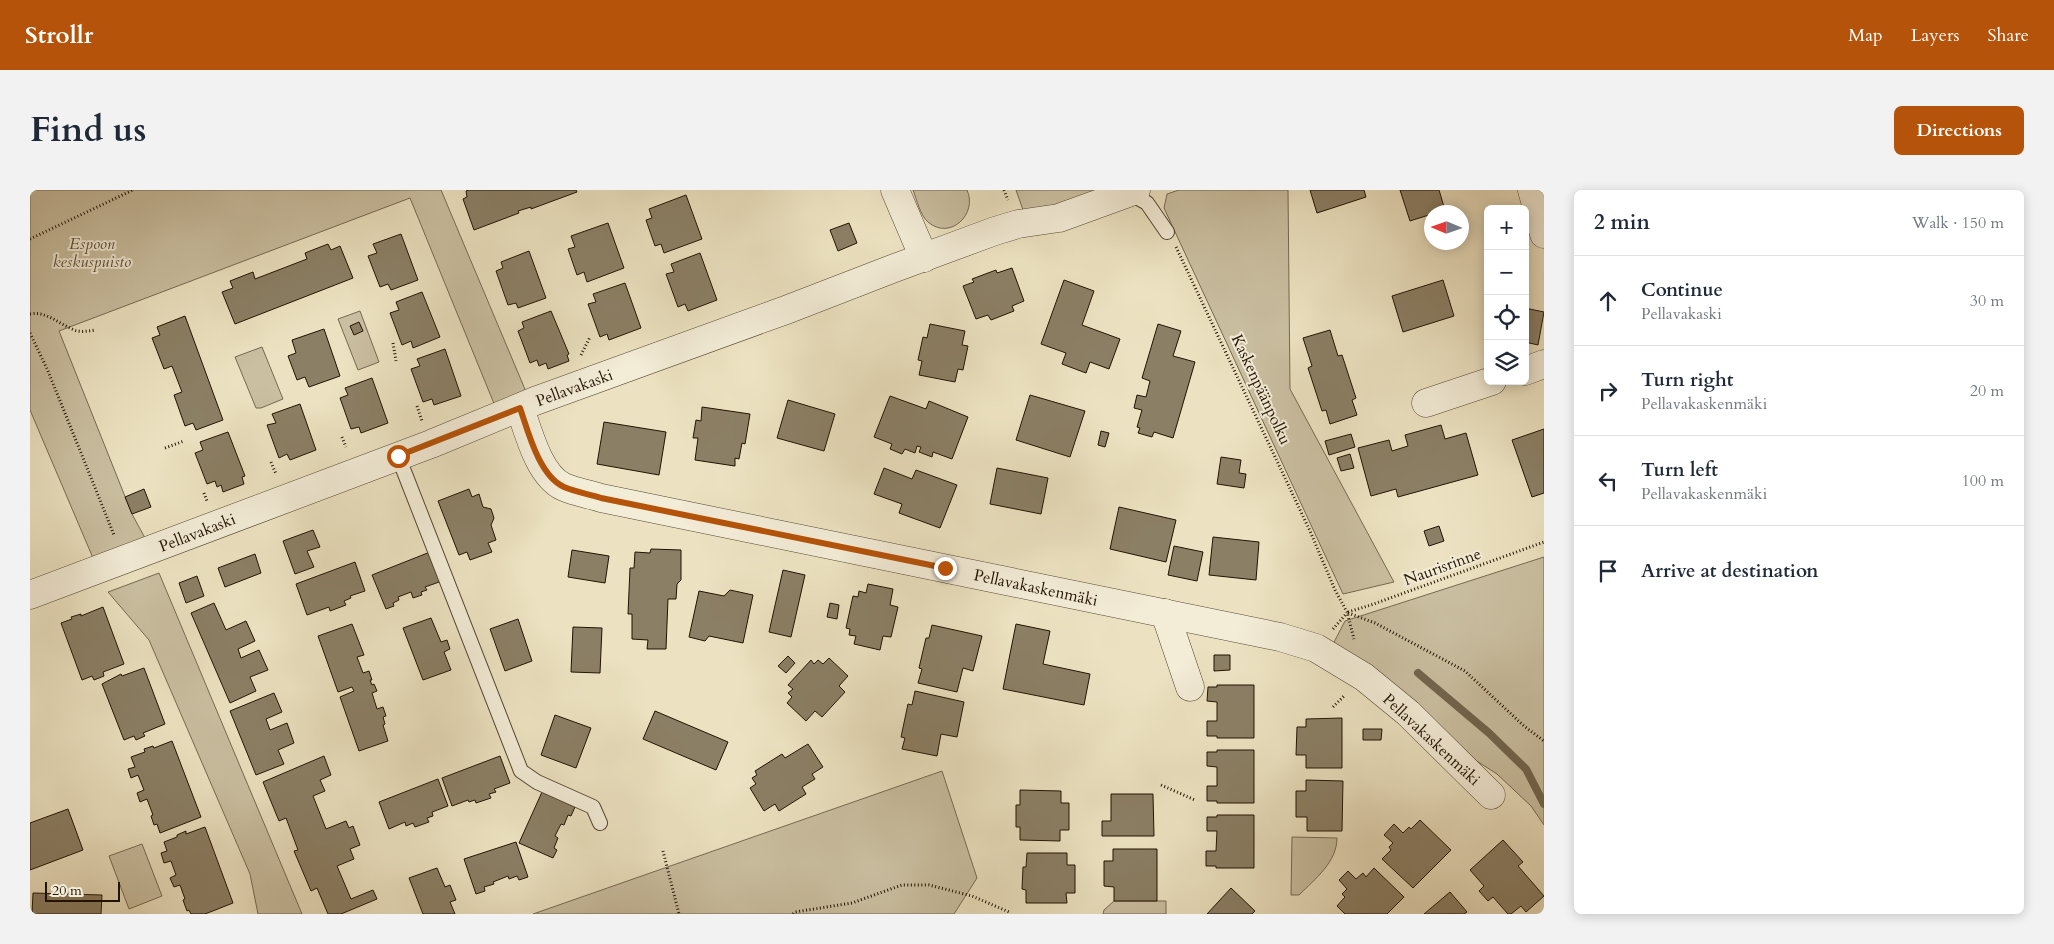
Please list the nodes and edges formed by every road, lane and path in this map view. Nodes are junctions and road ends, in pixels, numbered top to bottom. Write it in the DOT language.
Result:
graph roads {
  1 [pos="133,190"];
  2 [pos="895,190"];
  3 [pos="1532,190"];
  4 [pos="1132,191"];
  5 [pos="1167,232"];
  6 [pos="1544,234"];
  7 [pos="30,239"];
  8 [pos="924,258"];
  9 [pos="30,314"];
  10 [pos="96,330"];
  11 [pos="30,332"];
  12 [pos="393,343"];
  13 [pos="396,361"];
  14 [pos="1544,364"];
  15 [pos="1529,369"];
  16 [pos="1484,384"];
  17 [pos="1426,403"];
  18 [pos="520,408"];
  19 [pos="184,441"];
  20 [pos="165,448"];
  21 [pos="398,456"];
  22 [pos="1544,542"];
  23 [pos="124,560"];
  24 [pos="30,595"];
  25 [pos="1347,612"];
  26 [pos="1165,613"];
  27 [pos="1190,687"];
  28 [pos="1544,741"];
  29 [pos="1161,786"];
  30 [pos="1491,795"];
  31 [pos="1195,800"];
  32 [pos="600,823"];
  33 [pos="663,851"];
  34 [pos="1008,912"];
  35 [pos="679,914"];
  36 [pos="793,914"];
  1 -- 7 [label="path"];
  2 -- 8 [label="street"];
  3 -- 6 [label="street"];
  4 -- 5 [label="lane"];
  4 -- 8 [label="street, Pellavakaski"];
  5 -- 25 [label="path, Kaskenpäänpolku"];
  8 -- 18 [label="street, Pellavakaski"];
  9 -- 10 [label="path"];
  11 -- 23 [label="path"];
  12 -- 13 [label="path"];
  14 -- 15 [label="street"];
  16 -- 17 [label="street"];
  18 -- 21 [label="street, Pellavakaski"];
  18 -- 26 [label="street, Pellavakaskenmäki"];
  19 -- 20 [label="path"];
  21 -- 23 [label="street, Pellavakaski"];
  21 -- 32 [label="lane"];
  22 -- 25 [label="path, Naurisrinne"];
  23 -- 24 [label="street, Pellavakaski"];
  25 -- 28 [label="path"];
  26 -- 27 [label="street"];
  26 -- 30 [label="street, Pellavakaskenmäki"];
  29 -- 31 [label="path"];
  33 -- 35 [label="path"];
  34 -- 36 [label="path"];
}
